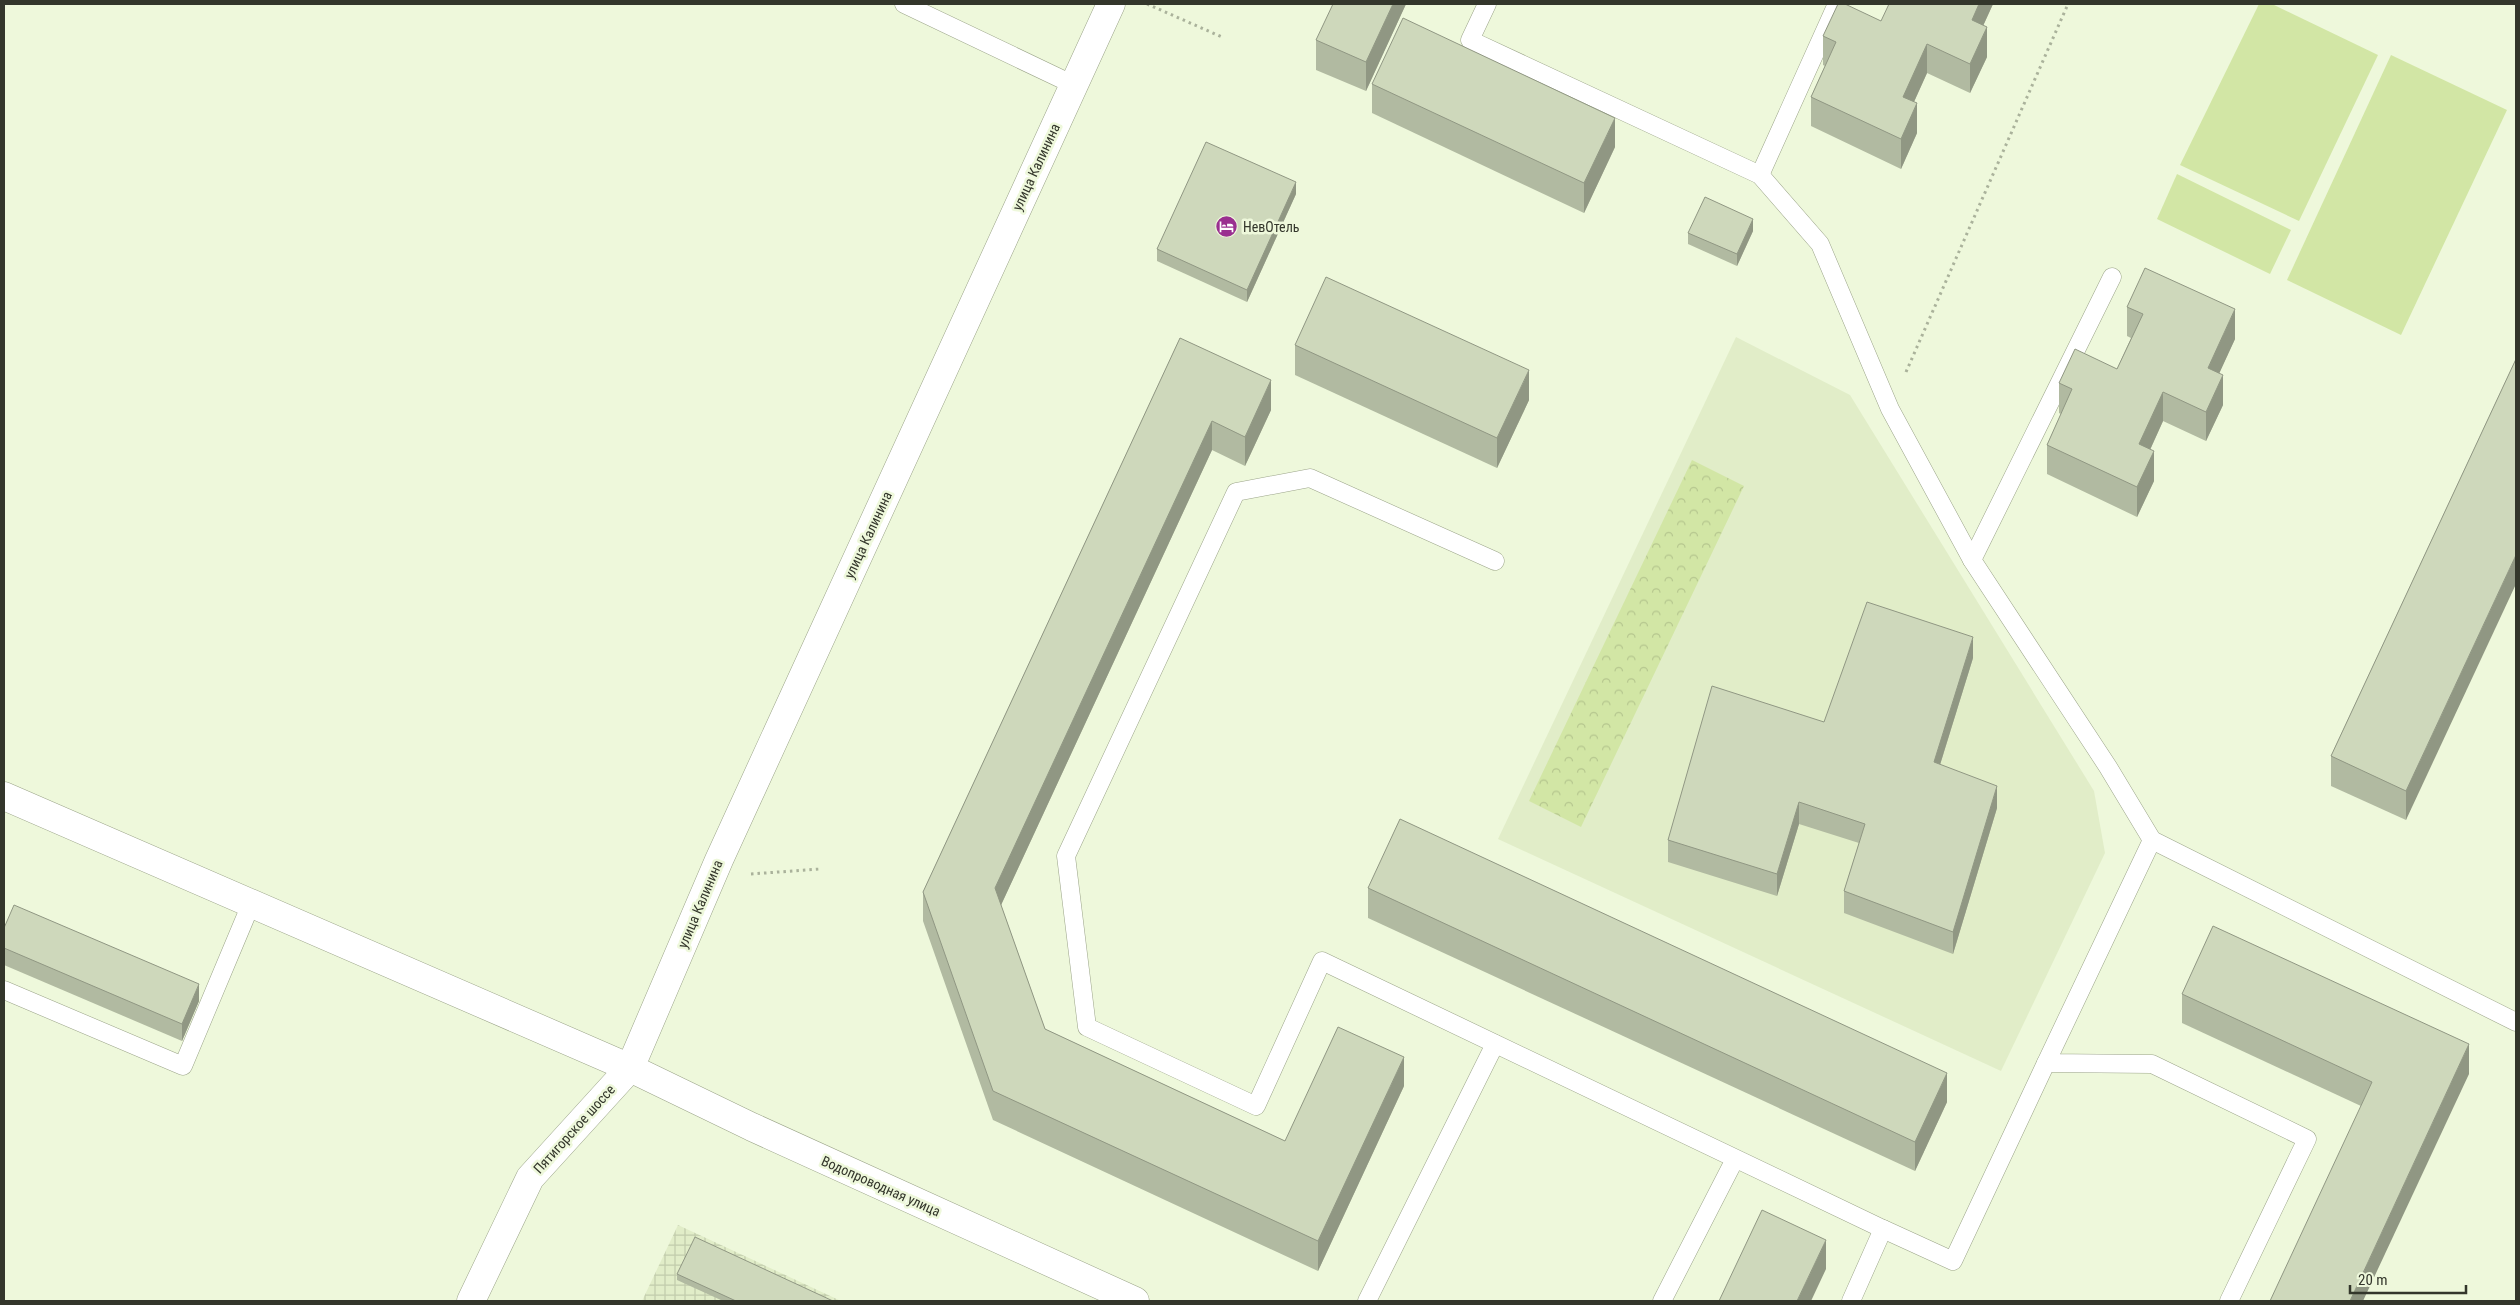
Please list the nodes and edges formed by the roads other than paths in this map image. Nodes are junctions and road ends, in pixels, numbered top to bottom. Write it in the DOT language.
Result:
graph roads {
  1 [pos="904,4"];
  2 [pos="1110,4"];
  3 [pos="1487,4"];
  4 [pos="1837,4"];
  5 [pos="1074,86"];
  6 [pos="1760,175"];
  7 [pos="2112,277"];
  8 [pos="1972,560"];
  9 [pos="1495,562"];
  10 [pos="4,796"];
  11 [pos="2152,840"];
  12 [pos="252,904"];
  13 [pos="4,990"];
  14 [pos="2516,1022"];
  15 [pos="1495,1044"];
  16 [pos="2046,1063"];
  17 [pos="630,1068"];
  18 [pos="1735,1159"];
  19 [pos="1883,1229"];
  20 [pos="471,1301"];
  21 [pos="1135,1301"];
  22 [pos="1367,1301"];
  23 [pos="1662,1301"];
  24 [pos="1851,1301"];
  25 [pos="2229,1301"];
  1 -- 5 [label="lane"];
  2 -- 5 [label="main road, улица Калинина"];
  3 -- 6 [label="lane"];
  4 -- 6 [label="lane"];
  5 -- 17 [label="main road, улица Калинина"];
  6 -- 8 [label="lane"];
  7 -- 8 [label="lane"];
  8 -- 11 [label="lane"];
  9 -- 15 [label="lane"];
  10 -- 12 [label="main road, Водопроводная улица"];
  11 -- 14 [label="lane"];
  11 -- 16 [label="lane"];
  12 -- 13 [label="lane"];
  12 -- 17 [label="main road, Водопроводная улица"];
  15 -- 18 [label="lane"];
  15 -- 22 [label="lane"];
  16 -- 19 [label="lane"];
  16 -- 25 [label="lane"];
  17 -- 20 [label="main road, Пятигорское шоссе"];
  17 -- 21 [label="main road, Водопроводная улица"];
  18 -- 19 [label="lane"];
  18 -- 23 [label="lane"];
  19 -- 24 [label="lane"];
}
